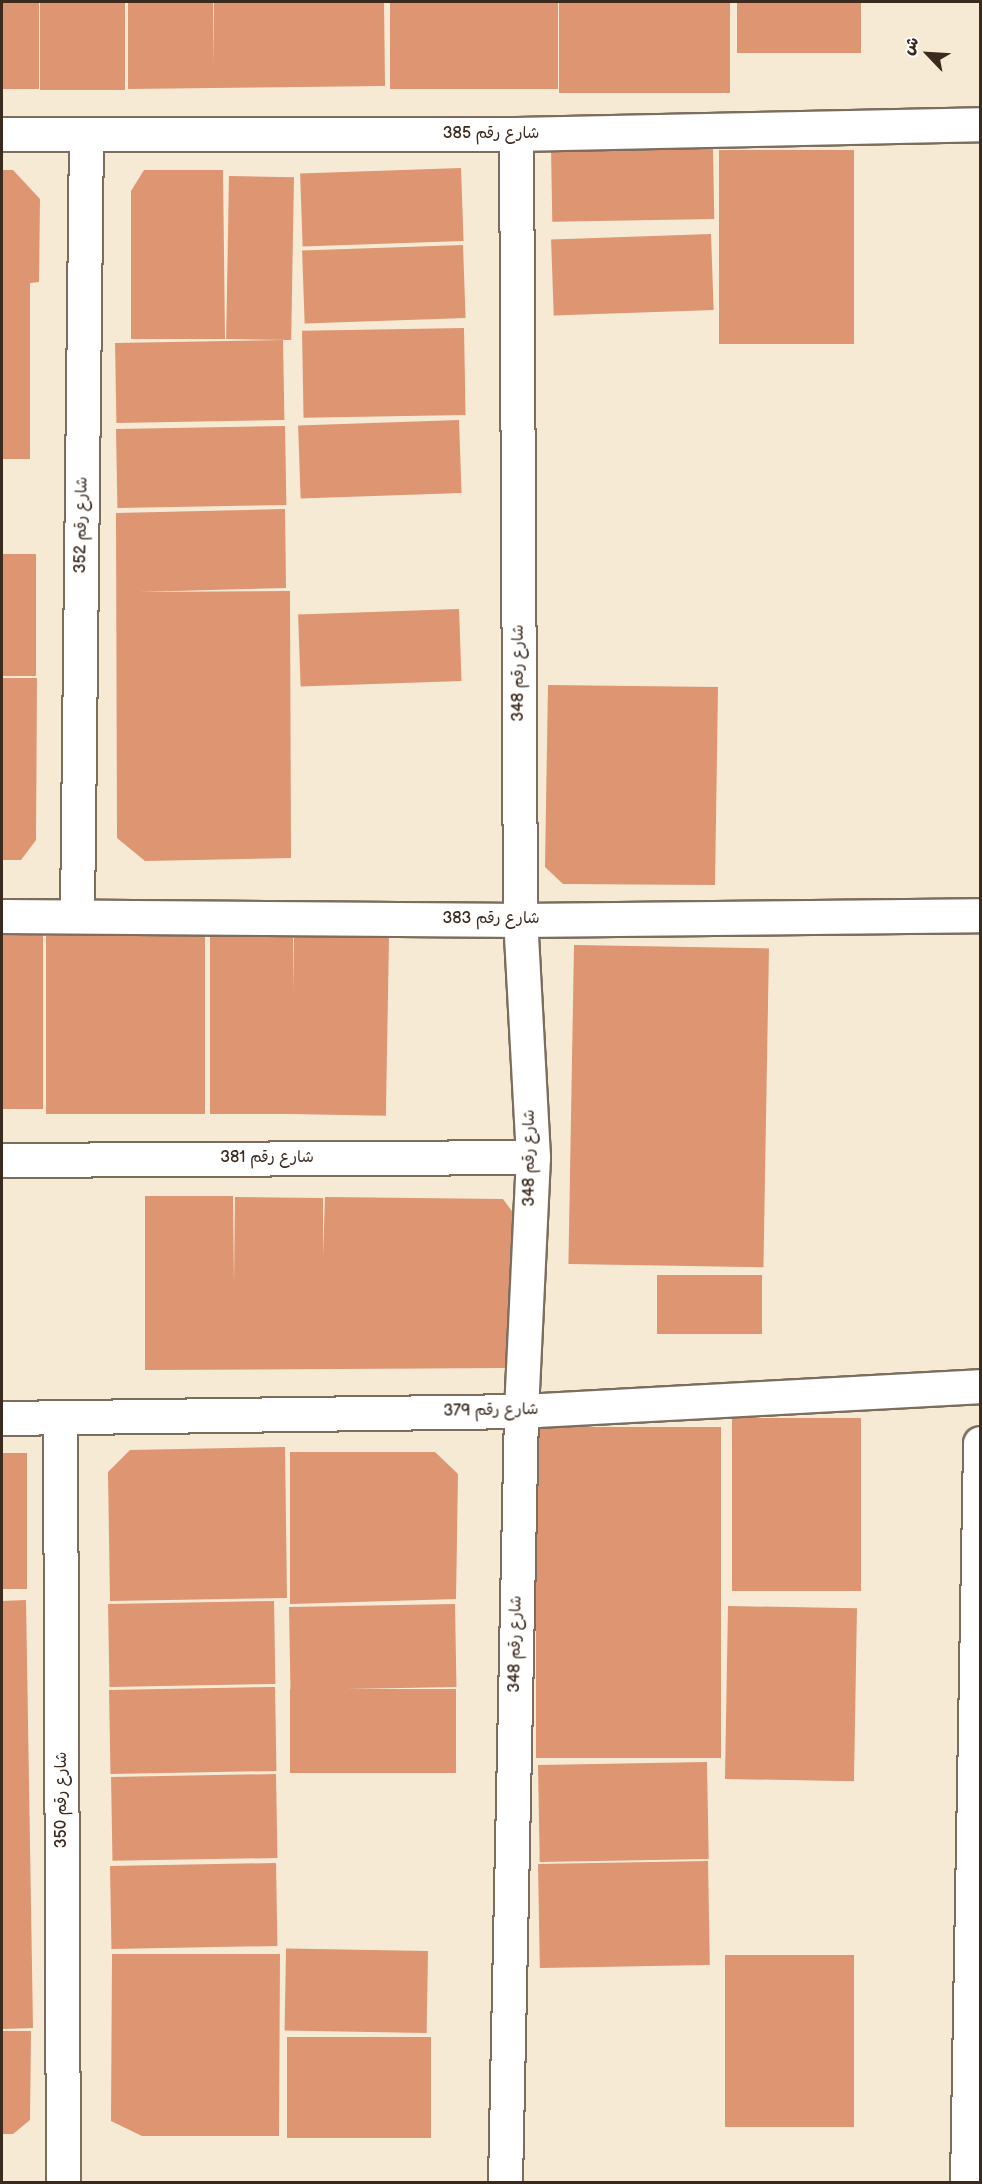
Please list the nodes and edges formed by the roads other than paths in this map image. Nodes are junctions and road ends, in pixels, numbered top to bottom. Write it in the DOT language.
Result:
graph roads {
  1 [pos="981,124"];
  2 [pos="2,134"];
  3 [pos="516,134"];
  4 [pos="86,135"];
  5 [pos="77,915"];
  6 [pos="981,915"];
  7 [pos="2,916"];
  8 [pos="520,920"];
  9 [pos="533,1157"];
  10 [pos="2,1160"];
  11 [pos="981,1386"];
  12 [pos="521,1411"];
  13 [pos="2,1418"];
  14 [pos="60,1418"];
  15 [pos="981,1443"];
  16 [pos="63,2182"];
  17 [pos="505,2182"];
  18 [pos="967,2182"];
  1 -- 3 [label="street, شارع رقم 385"];
  2 -- 4 [label="street, شارع رقم 385"];
  3 -- 4 [label="street, شارع رقم 385"];
  3 -- 8 [label="street, شارع رقم 348"];
  4 -- 5 [label="street, شارع رقم 352"];
  5 -- 7 [label="street, شارع رقم 383"];
  5 -- 8 [label="street, شارع رقم 383"];
  6 -- 8 [label="street, شارع رقم 383"];
  8 -- 9 [label="street, شارع رقم 348"];
  9 -- 10 [label="street, شارع رقم 381"];
  9 -- 12 [label="street, شارع رقم 348"];
  11 -- 12 [label="street, شارع رقم 379"];
  12 -- 14 [label="street, شارع رقم 379"];
  12 -- 17 [label="street, شارع رقم 348"];
  13 -- 14 [label="street, شارع رقم 379"];
  14 -- 16 [label="street, شارع رقم 350"];
  15 -- 18 [label="street"];
}
